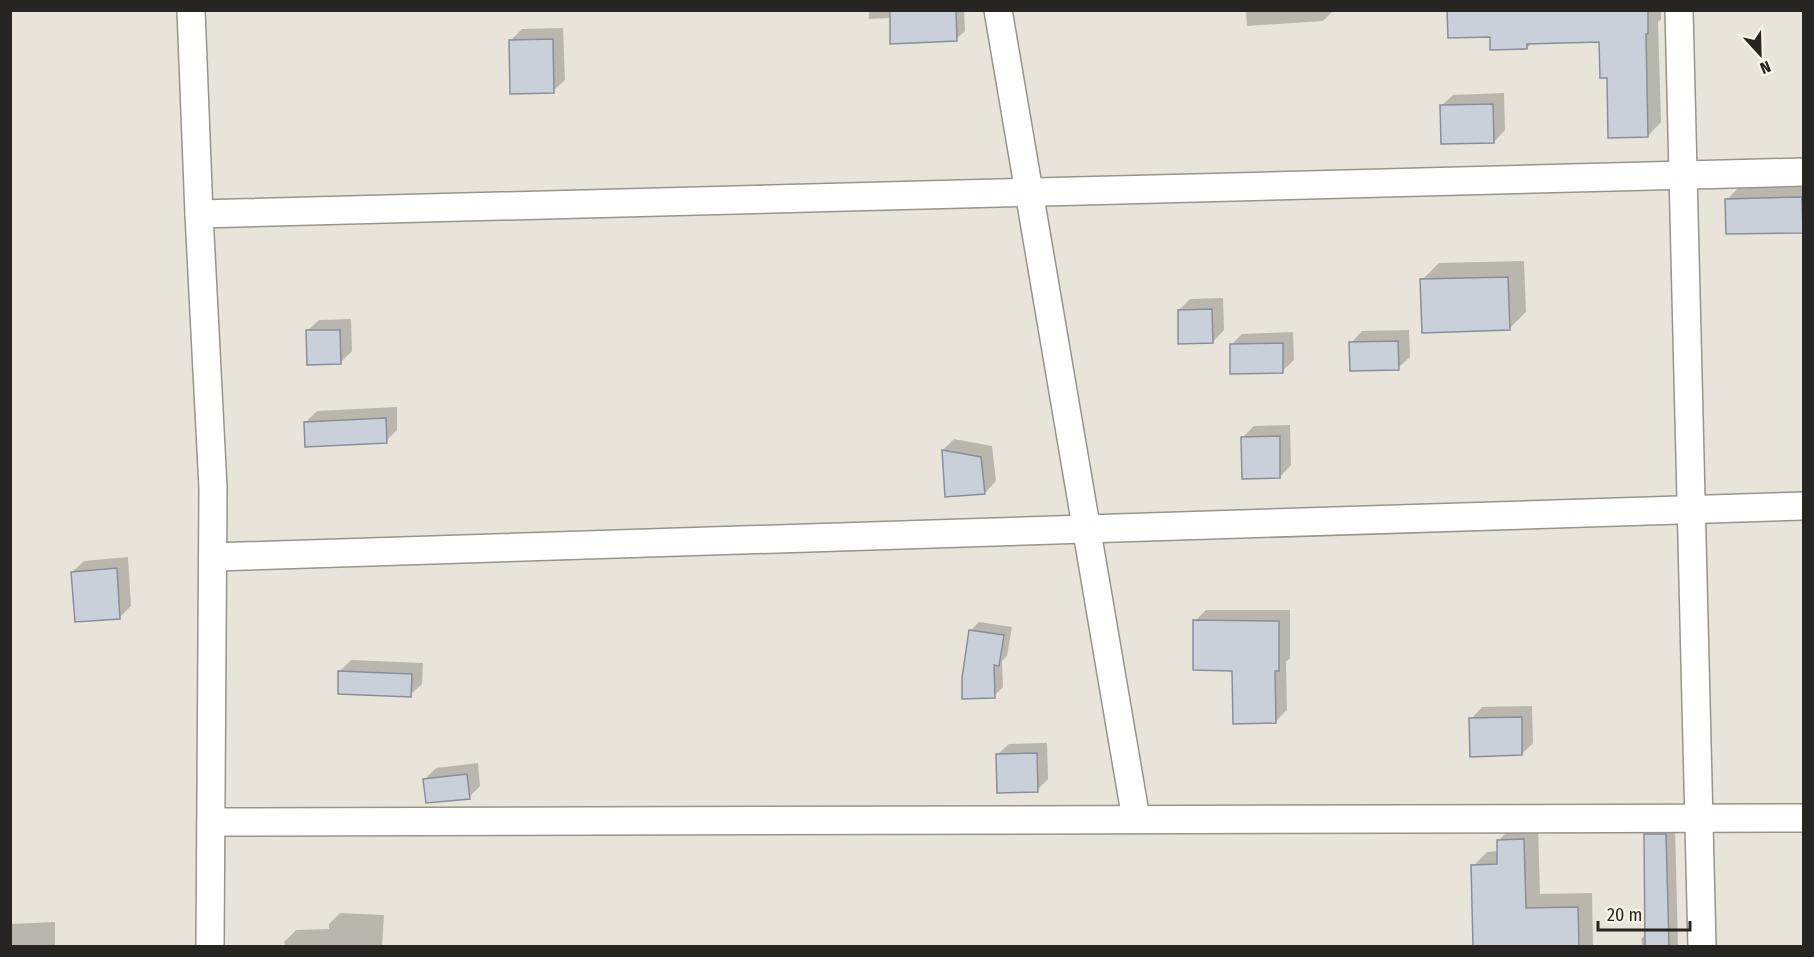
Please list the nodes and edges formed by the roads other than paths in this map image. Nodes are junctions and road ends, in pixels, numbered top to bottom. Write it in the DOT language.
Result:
graph roads {
  1 [pos="191,10"];
  2 [pos="998,10"];
  3 [pos="1679,10"];
  4 [pos="1803,172"];
  5 [pos="1683,176"];
  6 [pos="1029,192"];
  7 [pos="199,213"];
  8 [pos="1803,506"];
  9 [pos="1691,510"];
  10 [pos="1086,529"];
  11 [pos="213,557"];
  12 [pos="1699,818"];
  13 [pos="1803,818"];
  14 [pos="1136,819"];
  15 [pos="211,822"];
  16 [pos="210,946"];
  17 [pos="1702,946"];
  1 -- 7 [label="street"];
  2 -- 6 [label="street"];
  3 -- 5 [label="street"];
  4 -- 5 [label="street"];
  5 -- 6 [label="street"];
  5 -- 9 [label="street"];
  6 -- 7 [label="street"];
  6 -- 10 [label="street"];
  7 -- 11 [label="street"];
  8 -- 9 [label="street"];
  9 -- 10 [label="street"];
  9 -- 12 [label="street"];
  10 -- 11 [label="street"];
  10 -- 14 [label="street"];
  11 -- 15 [label="street"];
  12 -- 13 [label="street"];
  12 -- 14 [label="street"];
  12 -- 17 [label="street"];
  14 -- 15 [label="street"];
  15 -- 16 [label="street"];
}
